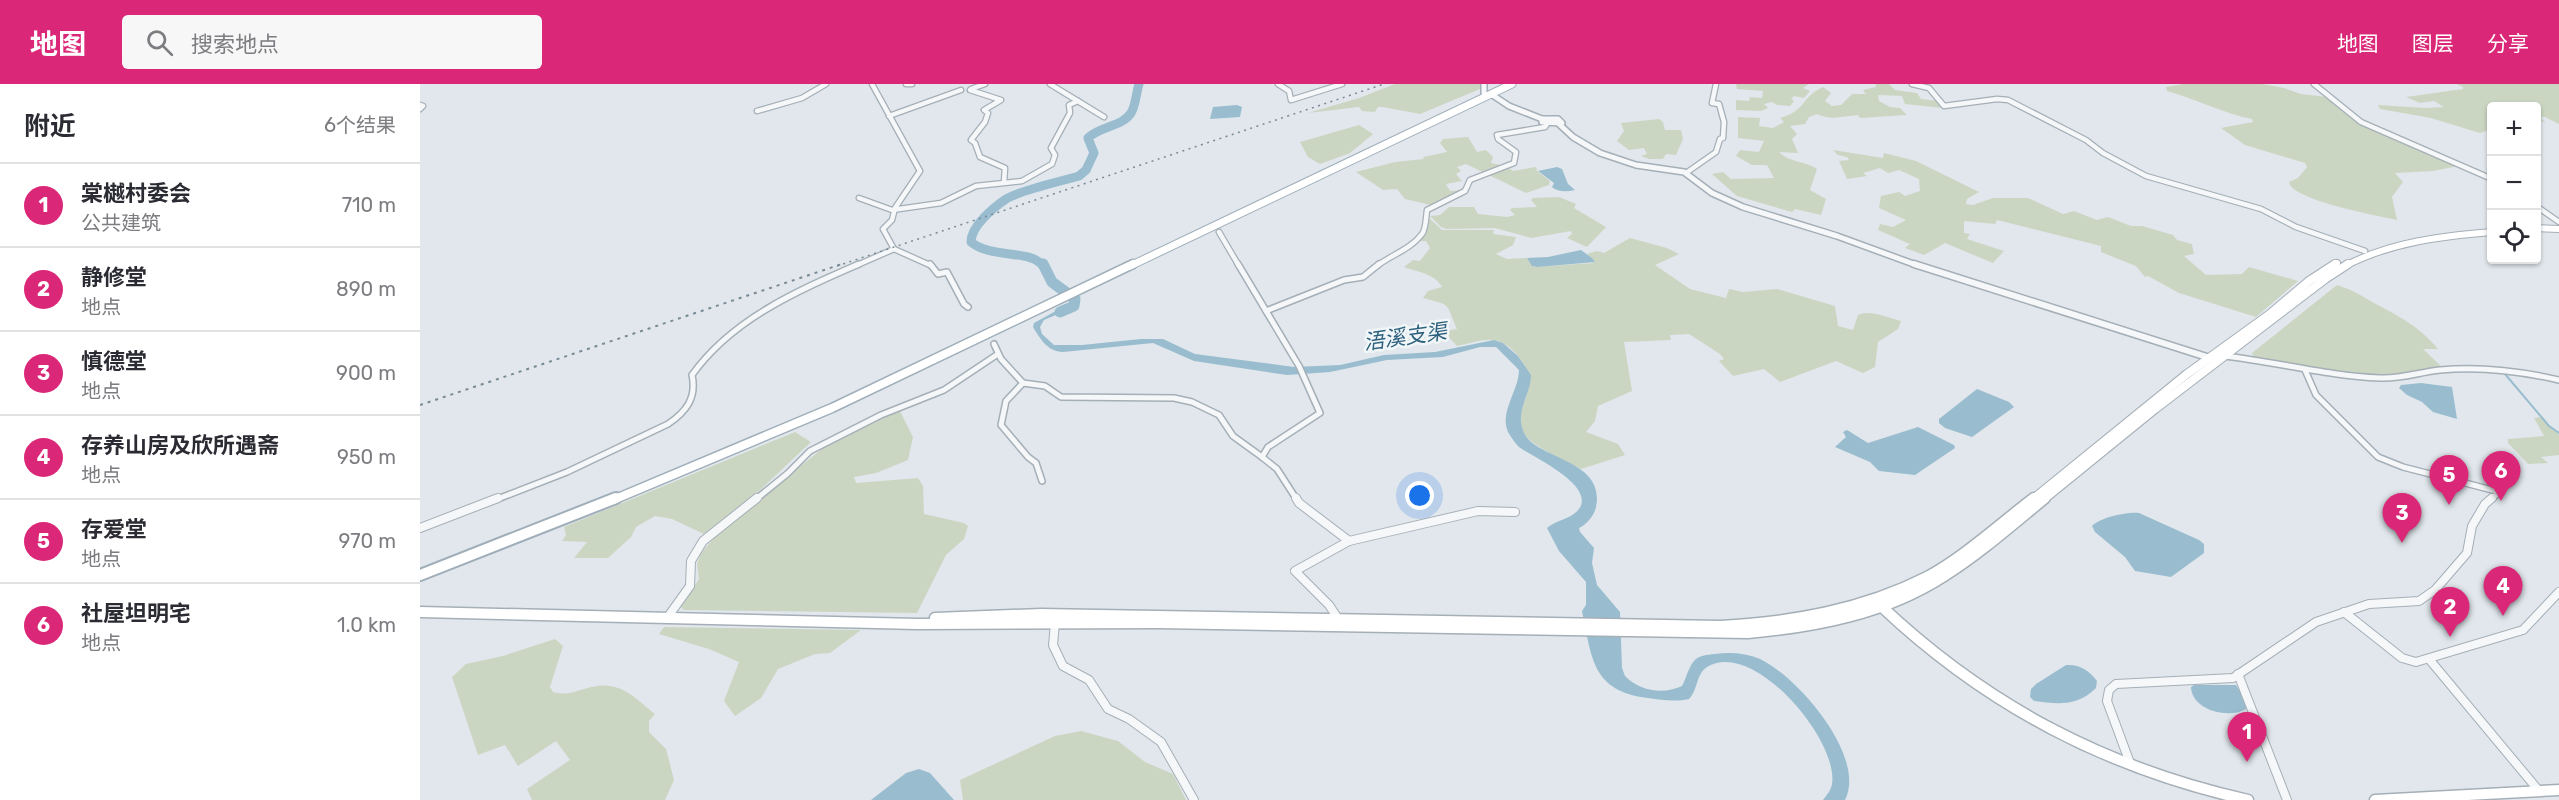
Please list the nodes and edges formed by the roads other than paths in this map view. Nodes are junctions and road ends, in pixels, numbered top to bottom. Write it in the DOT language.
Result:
graph roads {
  1 [pos="826,84"];
  2 [pos="872,84"];
  3 [pos="906,84"];
  4 [pos="912,84"];
  5 [pos="952,84"];
  6 [pos="985,84"];
  7 [pos="1050,84"];
  8 [pos="1278,84"];
  9 [pos="1342,84"];
  10 [pos="1484,84"];
  11 [pos="1504,84"];
  12 [pos="1512,84"];
  13 [pos="1716,84"];
  14 [pos="1912,84"];
  15 [pos="2314,84"];
  16 [pos="961,90"];
  17 [pos="970,90"];
  18 [pos="1487,93"];
  19 [pos="1078,101"];
  20 [pos="757,111"];
  21 [pos="889,116"];
  22 [pos="1104,117"];
  23 [pos="1542,119"];
  24 [pos="1547,124"];
  25 [pos="1559,124"];
  26 [pos="1686,173"];
  27 [pos="2487,177"];
  28 [pos="1004,182"];
  29 [pos="859,198"];
  30 [pos="2541,209"];
  31 [pos="892,210"];
  32 [pos="2559,222"];
  33 [pos="2487,230"];
  34 [pos="2541,230"];
  35 [pos="2559,230"];
  36 [pos="2487,231"];
  37 [pos="1220,232"];
  38 [pos="894,249"];
  39 [pos="2364,251"];
  40 [pos="1054,300"];
  41 [pos="968,306"];
  42 [pos="1266,311"];
  43 [pos="994,344"];
  44 [pos="998,354"];
  45 [pos="2224,356"];
  46 [pos="2210,358"];
  47 [pos="2306,369"];
  48 [pos="2559,380"];
  49 [pos="1023,383"];
  50 [pos="1262,457"];
  51 [pos="1042,480"];
  52 [pos="1515,512"];
  53 [pos="420,528"];
  54 [pos="1349,541"];
  55 [pos="420,568"];
  56 [pos="420,575"];
  57 [pos="2559,592"];
  58 [pos="1881,606"];
  59 [pos="420,612"];
  60 [pos="2344,612"];
  61 [pos="667,618"];
  62 [pos="1339,620"];
  63 [pos="871,621"];
  64 [pos="1055,623"];
  65 [pos="1576,628"];
  66 [pos="1637,629"];
  67 [pos="2429,659"];
  68 [pos="2238,675"];
  69 [pos="2130,765"];
  70 [pos="2559,790"];
  71 [pos="2539,791"];
  72 [pos="1194,800"];
  73 [pos="2248,800"];
  74 [pos="2288,800"];
  75 [pos="2375,800"];
  1 -- 20 [label="street"];
  2 -- 21 [label="street"];
  3 -- 4 [label="street"];
  5 -- 16 [label="street"];
  6 -- 17 [label="street"];
  7 -- 19 [label="street"];
  8 -- 9 [label="street"];
  10 -- 18 [label="street"];
  11 -- 18 [label="main road"];
  12 -- 18 [label="main road"];
  13 -- 26 [label="street"];
  14 -- 39 [label="street"];
  15 -- 27 [label="street"];
  16 -- 17 [label="street"];
  16 -- 21 [label="street"];
  17 -- 28 [label="street"];
  18 -- 23 [label="street"];
  18 -- 40 [label="main road"];
  19 -- 22 [label="street"];
  19 -- 28 [label="street"];
  21 -- 31 [label="street"];
  23 -- 24 [label="street"];
  23 -- 25 [label="street"];
  24 -- 25 [label="street"];
  24 -- 42 [label="street"];
  25 -- 26 [label="street"];
  26 -- 46 [label="street"];
  28 -- 31 [label="street"];
  29 -- 31 [label="street"];
  30 -- 32 [label="street"];
  31 -- 38 [label="street"];
  33 -- 39 [label="main road"];
  34 -- 35 [label="main road"];
  36 -- 45 [label="main road"];
  37 -- 42 [label="street"];
  38 -- 41 [label="street"];
  38 -- 53 [label="street"];
  39 -- 46 [label="main road"];
  40 -- 55 [label="main road"];
  40 -- 56 [label="main road"];
  42 -- 50 [label="street"];
  43 -- 44 [label="street"];
  44 -- 49 [label="street"];
  44 -- 61 [label="street"];
  45 -- 47 [label="street"];
  45 -- 58 [label="main road"];
  46 -- 66 [label="main road"];
  47 -- 48 [label="street"];
  47 -- 60 [label="street"];
  49 -- 50 [label="street"];
  49 -- 51 [label="street"];
  50 -- 54 [label="street"];
  52 -- 54 [label="street"];
  54 -- 62 [label="street"];
  57 -- 67 [label="street"];
  58 -- 66 [label="main road"];
  58 -- 69 [label="main road"];
  59 -- 61 [label="main road"];
  60 -- 67 [label="street"];
  60 -- 68 [label="street"];
  61 -- 63 [label="main road"];
  62 -- 63 [label="main road"];
  62 -- 65 [label="main road"];
  63 -- 64 [label="main road"];
  64 -- 65 [label="main road"];
  64 -- 72 [label="street"];
  65 -- 66 [label="main road"];
  67 -- 71 [label="street"];
  68 -- 69 [label="street"];
  68 -- 74 [label="street"];
  69 -- 73 [label="main road"];
  70 -- 71 [label="main road"];
  71 -- 75 [label="main road"];
}
